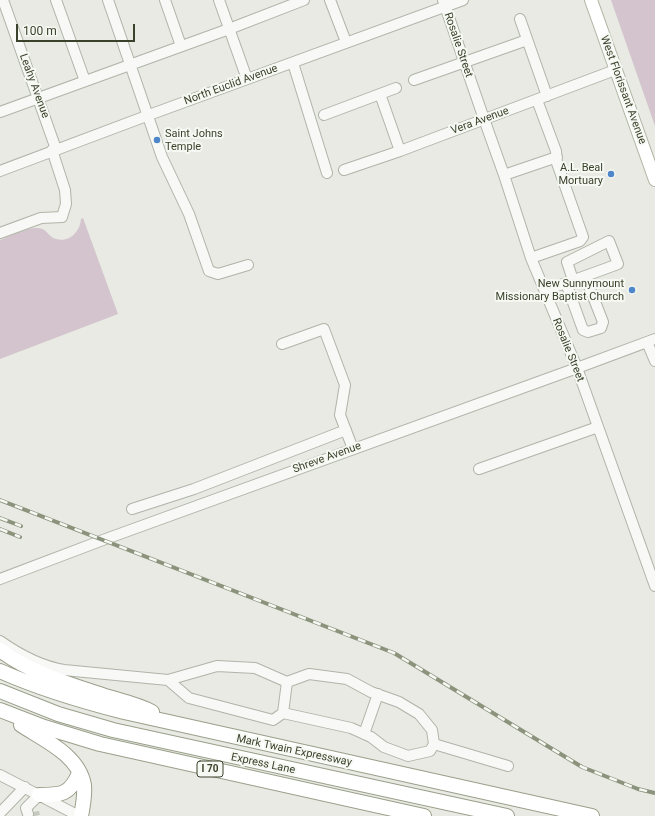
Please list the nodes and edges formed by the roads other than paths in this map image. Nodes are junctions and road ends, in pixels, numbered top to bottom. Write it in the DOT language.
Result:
graph roads {
  1 [pos="3,0"];
  2 [pos="56,0"];
  3 [pos="108,0"];
  4 [pos="165,0"];
  5 [pos="219,0"];
  6 [pos="304,0"];
  7 [pos="330,0"];
  8 [pos="463,0"];
  9 [pos="591,0"];
  10 [pos="444,3"];
  11 [pos="277,5"];
  12 [pos="520,19"];
  13 [pos="229,29"];
  14 [pos="527,40"];
  15 [pos="346,42"];
  16 [pos="181,46"];
  17 [pos="464,62"];
  18 [pos="293,63"];
  19 [pos="131,64"];
  20 [pos="615,70"];
  21 [pos="247,79"];
  22 [pos="414,80"];
  23 [pos="85,81"];
  24 [pos="396,88"];
  25 [pos="380,94"];
  26 [pos="547,96"];
  27 [pos="38,98"];
  28 [pos="537,100"];
  29 [pos="0,112"];
  30 [pos="149,115"];
  31 [pos="324,115"];
  32 [pos="484,120"];
  33 [pos="54,150"];
  34 [pos="400,151"];
  35 [pos="557,157"];
  36 [pos="344,170"];
  37 [pos="0,171"];
  38 [pos="327,172"];
  39 [pos="504,175"];
  40 [pos="655,180"];
  41 [pos="0,233"];
  42 [pos="531,258"];
  43 [pos="248,265"];
  44 [pos="585,276"];
  45 [pos="570,282"];
  46 [pos="545,290"];
  47 [pos="651,340"];
  48 [pos="282,344"];
  49 [pos="655,361"];
  50 [pos="576,368"];
  51 [pos="598,428"];
  52 [pos="346,430"];
  53 [pos="353,449"];
  54 [pos="479,469"];
  55 [pos="132,509"];
  56 [pos="0,579"];
  57 [pos="655,586"];
  58 [pos="0,641"];
  59 [pos="0,650"];
  60 [pos="0,671"];
  61 [pos="168,680"];
  62 [pos="287,682"];
  63 [pos="0,691"];
  64 [pos="378,694"];
  65 [pos="0,711"];
  66 [pos="282,713"];
  67 [pos="173,724"];
  68 [pos="364,734"];
  69 [pos="434,744"];
  70 [pos="508,766"];
  71 [pos="79,773"];
  72 [pos="0,775"];
  73 [pos="25,787"];
  74 [pos="39,795"];
  75 [pos="0,813"];
  76 [pos="27,813"];
  77 [pos="80,816"];
  78 [pos="424,816"];
  79 [pos="507,816"];
  80 [pos="592,816"];
  1 -- 27 [label="street, Leahy Avenue"];
  2 -- 23 [label="street"];
  3 -- 19 [label="street"];
  4 -- 16 [label="street"];
  5 -- 13 [label="street"];
  6 -- 11 [label="street"];
  7 -- 15 [label="street"];
  8 -- 10 [label="street, North Euclid Avenue"];
  9 -- 20 [label="main road, West Florissant Avenue"];
  10 -- 15 [label="street, North Euclid Avenue"];
  10 -- 17 [label="street, Rosalie Street"];
  11 -- 13 [label="street"];
  12 -- 14 [label="street"];
  13 -- 16 [label="street"];
  13 -- 21 [label="street"];
  14 -- 17 [label="street"];
  14 -- 26 [label="street"];
  15 -- 18 [label="street, North Euclid Avenue"];
  16 -- 19 [label="street"];
  17 -- 22 [label="street"];
  17 -- 32 [label="street, Rosalie Street"];
  18 -- 21 [label="street, North Euclid Avenue"];
  18 -- 38 [label="street"];
  19 -- 23 [label="street"];
  19 -- 30 [label="street"];
  20 -- 26 [label="street, Vera Avenue"];
  20 -- 40 [label="main road, West Florissant Avenue"];
  21 -- 30 [label="street, North Euclid Avenue"];
  23 -- 27 [label="street"];
  24 -- 25 [label="street"];
  25 -- 31 [label="street"];
  25 -- 34 [label="street"];
  26 -- 28 [label="street, Vera Avenue"];
  27 -- 29 [label="street"];
  27 -- 33 [label="street, Leahy Avenue"];
  28 -- 32 [label="street, Vera Avenue"];
  28 -- 35 [label="street"];
  30 -- 33 [label="street, North Euclid Avenue"];
  30 -- 43 [label="street"];
  32 -- 34 [label="street, Vera Avenue"];
  32 -- 39 [label="street, Rosalie Street"];
  33 -- 37 [label="street, North Euclid Avenue"];
  33 -- 41 [label="street"];
  34 -- 36 [label="street, Vera Avenue"];
  35 -- 39 [label="street"];
  35 -- 42 [label="street"];
  39 -- 42 [label="street, Rosalie Street"];
  42 -- 46 [label="street, Rosalie Street"];
  44 -- 45 [label="street"];
  44 -- 45 [label="street"];
  44 -- 45 [label="street"];
  45 -- 46 [label="street"];
  46 -- 50 [label="street, Rosalie Street"];
  47 -- 49 [label="street"];
  47 -- 50 [label="street, Shreve Avenue"];
  48 -- 52 [label="street"];
  50 -- 51 [label="street, Rosalie Street"];
  50 -- 53 [label="street, Shreve Avenue"];
  51 -- 54 [label="street"];
  51 -- 57 [label="street, Rosalie Street"];
  52 -- 53 [label="street"];
  52 -- 55 [label="street"];
  53 -- 56 [label="street, Shreve Avenue"];
  58 -- 61 [label="street"];
  59 -- 67 [label="highway"];
  60 -- 67 [label="highway, Mark Twain Expressway"];
  61 -- 62 [label="street"];
  61 -- 66 [label="street"];
  62 -- 64 [label="street"];
  62 -- 66 [label="street"];
  63 -- 79 [label="highway, Express Lane"];
  64 -- 68 [label="street"];
  64 -- 69 [label="street"];
  65 -- 71 [label="highway"];
  65 -- 78 [label="highway, I 70"];
  66 -- 68 [label="street"];
  67 -- 80 [label="highway, Mark Twain Expressway"];
  68 -- 69 [label="street"];
  69 -- 70 [label="street"];
  71 -- 74 [label="highway"];
  71 -- 77 [label="highway"];
  72 -- 73 [label="street"];
  73 -- 74 [label="street"];
  73 -- 75 [label="street"];
  74 -- 76 [label="street"];
  74 -- 77 [label="street"];
}
